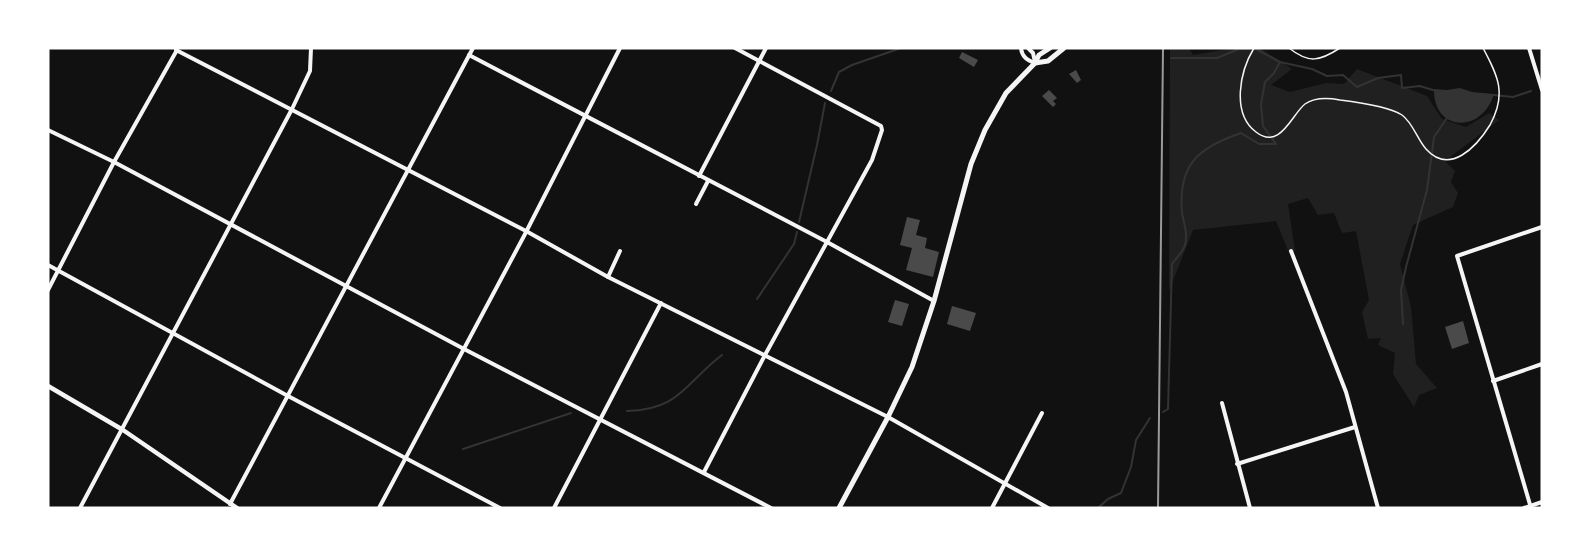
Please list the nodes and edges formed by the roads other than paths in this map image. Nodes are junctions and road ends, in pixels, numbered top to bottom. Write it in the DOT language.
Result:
graph roads {
  1 [pos="311,48"];
  2 [pos="473,48"];
  3 [pos="620,48"];
  4 [pos="735,48"];
  5 [pos="766,48"];
  6 [pos="1021,48"];
  7 [pos="1028,48"];
  8 [pos="1050,48"];
  9 [pos="1064,48"];
  10 [pos="1529,48"];
  11 [pos="177,49"];
  12 [pos="469,55"];
  13 [pos="759,61"];
  14 [pos="1035,63"];
  15 [pos="1542,90"];
  16 [pos="292,109"];
  17 [pos="585,116"];
  18 [pos="48,130"];
  19 [pos="114,162"];
  20 [pos="408,171"];
  21 [pos="699,176"];
  22 [pos="708,181"];
  23 [pos="696,204"];
  24 [pos="231,225"];
  25 [pos="1542,227"];
  26 [pos="526,231"];
  27 [pos="827,242"];
  28 [pos="620,251"];
  29 [pos="1291,251"];
  30 [pos="48,265"];
  31 [pos="59,270"];
  32 [pos="608,277"];
  33 [pos="346,286"];
  34 [pos="48,290"];
  35 [pos="934,301"];
  36 [pos="661,303"];
  37 [pos="174,333"];
  38 [pos="464,349"];
  39 [pos="765,355"];
  40 [pos="1542,364"];
  41 [pos="1493,381"];
  42 [pos="48,386"];
  43 [pos="288,396"];
  44 [pos="1222,403"];
  45 [pos="1042,413"];
  46 [pos="888,417"];
  47 [pos="600,419"];
  48 [pos="1355,427"];
  49 [pos="123,430"];
  50 [pos="406,458"];
  51 [pos="1237,464"];
  52 [pos="704,472"];
  53 [pos="1005,484"];
  54 [pos="1542,502"];
  55 [pos="229,506"];
  56 [pos="1530,507"];
  57 [pos="80,508"];
  58 [pos="237,508"];
  59 [pos="379,508"];
  60 [pos="500,508"];
  61 [pos="554,508"];
  62 [pos="771,508"];
  63 [pos="839,508"];
  64 [pos="992,508"];
  65 [pos="1048,508"];
  66 [pos="1250,508"];
  67 [pos="1378,508"];
  68 [pos="1524,508"];
  1 -- 16 [label="street"];
  2 -- 12 [label="street"];
  3 -- 17 [label="street"];
  4 -- 13 [label="street"];
  5 -- 13 [label="street"];
  6 -- 14 [label="street"];
  7 -- 14 [label="street"];
  8 -- 14 [label="main road"];
  9 -- 14 [label="main road"];
  10 -- 15 [label="street"];
  11 -- 16 [label="street"];
  11 -- 19 [label="street"];
  12 -- 17 [label="street"];
  12 -- 20 [label="street"];
  13 -- 21 [label="street"];
  13 -- 27 [label="street"];
  14 -- 35 [label="main road"];
  16 -- 20 [label="street"];
  16 -- 24 [label="street"];
  17 -- 21 [label="street"];
  17 -- 26 [label="street"];
  18 -- 19 [label="street"];
  19 -- 24 [label="street"];
  19 -- 31 [label="street"];
  20 -- 26 [label="street"];
  20 -- 33 [label="street"];
  21 -- 22 [label="street"];
  22 -- 23 [label="street"];
  22 -- 27 [label="street"];
  24 -- 33 [label="street"];
  24 -- 37 [label="street"];
  25 -- 41 [label="street"];
  26 -- 32 [label="street"];
  26 -- 38 [label="street"];
  27 -- 35 [label="street"];
  27 -- 39 [label="street"];
  28 -- 32 [label="street"];
  29 -- 48 [label="street"];
  30 -- 31 [label="street"];
  31 -- 34 [label="street"];
  31 -- 37 [label="street"];
  32 -- 36 [label="street"];
  33 -- 38 [label="street"];
  33 -- 43 [label="street"];
  35 -- 46 [label="main road"];
  36 -- 39 [label="street"];
  36 -- 47 [label="street"];
  37 -- 43 [label="street"];
  37 -- 49 [label="street"];
  38 -- 47 [label="street"];
  38 -- 50 [label="street"];
  39 -- 46 [label="street"];
  39 -- 52 [label="street"];
  40 -- 41 [label="street"];
  41 -- 56 [label="street"];
  42 -- 49 [label="street"];
  43 -- 50 [label="street"];
  43 -- 55 [label="street"];
  44 -- 51 [label="street"];
  45 -- 53 [label="street"];
  46 -- 53 [label="street"];
  46 -- 63 [label="main road"];
  47 -- 52 [label="street"];
  47 -- 61 [label="street"];
  48 -- 51 [label="street"];
  48 -- 67 [label="street"];
  49 -- 55 [label="street"];
  49 -- 57 [label="street"];
  50 -- 59 [label="street"];
  50 -- 60 [label="street"];
  51 -- 66 [label="street"];
  52 -- 62 [label="street"];
  53 -- 64 [label="street"];
  53 -- 65 [label="street"];
  54 -- 56 [label="street"];
  55 -- 58 [label="street"];
  56 -- 68 [label="street"];
}
